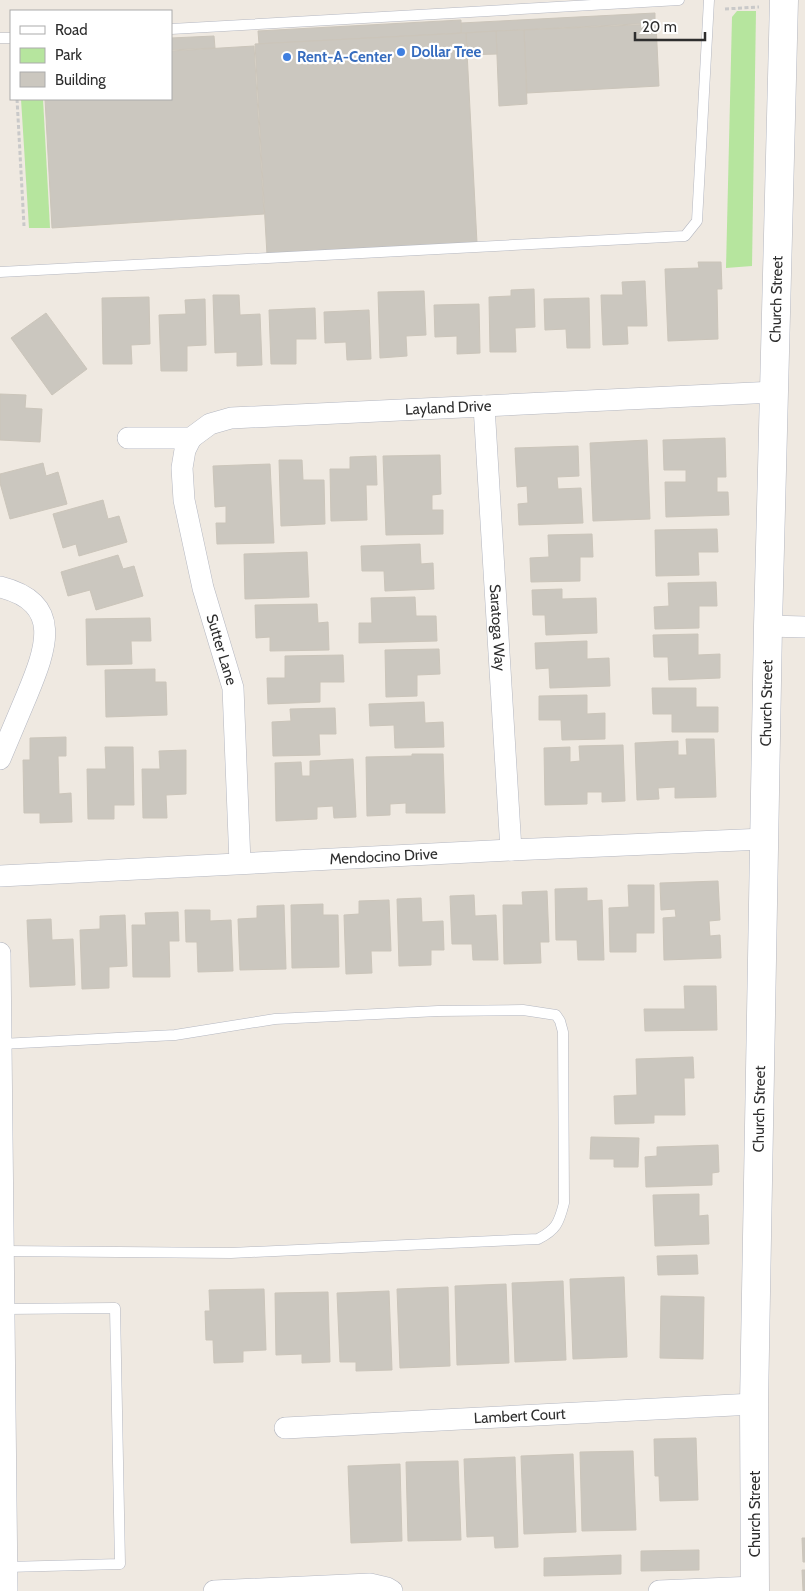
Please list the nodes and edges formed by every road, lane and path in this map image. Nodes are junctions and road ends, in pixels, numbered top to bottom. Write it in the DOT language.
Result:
graph roads {
  1 [pos="679,0"];
  2 [pos="709,0"];
  3 [pos="784,0"];
  4 [pos="172,29"];
  5 [pos="17,100"];
  6 [pos="24,226"];
  7 [pos="0,272"];
  8 [pos="775,392"];
  9 [pos="484,406"];
  10 [pos="128,438"];
  11 [pos="191,438"];
  12 [pos="0,587"];
  13 [pos="768,626"];
  14 [pos="805,627"];
  15 [pos="0,759"];
  16 [pos="766,839"];
  17 [pos="511,850"];
  18 [pos="240,863"];
  19 [pos="0,876"];
  20 [pos="0,953"];
  21 [pos="2,1044"];
  22 [pos="5,1251"];
  23 [pos="5,1309"];
  24 [pos="754,1404"];
  25 [pos="285,1428"];
  26 [pos="7,1567"];
  27 [pos="756,1589"];
  28 [pos="7,1591"];
  29 [pos="214,1591"];
  30 [pos="392,1591"];
  31 [pos="659,1591"];
  1 -- 4 [label="lane"];
  2 -- 7 [label="lane"];
  3 -- 8 [label="street, Church Street"];
  5 -- 6 [label="path"];
  8 -- 9 [label="street, Layland Drive"];
  8 -- 13 [label="street, Church Street"];
  9 -- 11 [label="street, Layland Drive"];
  9 -- 17 [label="street, Saratoga Way"];
  10 -- 11 [label="street"];
  11 -- 18 [label="street, Sutter Lane"];
  12 -- 15 [label="street"];
  13 -- 14 [label="street"];
  13 -- 16 [label="street, Church Street"];
  16 -- 17 [label="street, Mendocino Drive"];
  16 -- 24 [label="street, Church Street"];
  17 -- 18 [label="street, Mendocino Drive"];
  18 -- 19 [label="street, Mendocino Drive"];
  20 -- 21 [label="street"];
  21 -- 22 [label="street"];
  21 -- 22 [label="lane"];
  22 -- 23 [label="street"];
  23 -- 26 [label="street"];
  23 -- 26 [label="lane"];
  24 -- 25 [label="street, Lambert Court"];
  24 -- 27 [label="street, Church Street"];
  26 -- 28 [label="street"];
  27 -- 31 [label="street"];
  29 -- 30 [label="street"];
}
